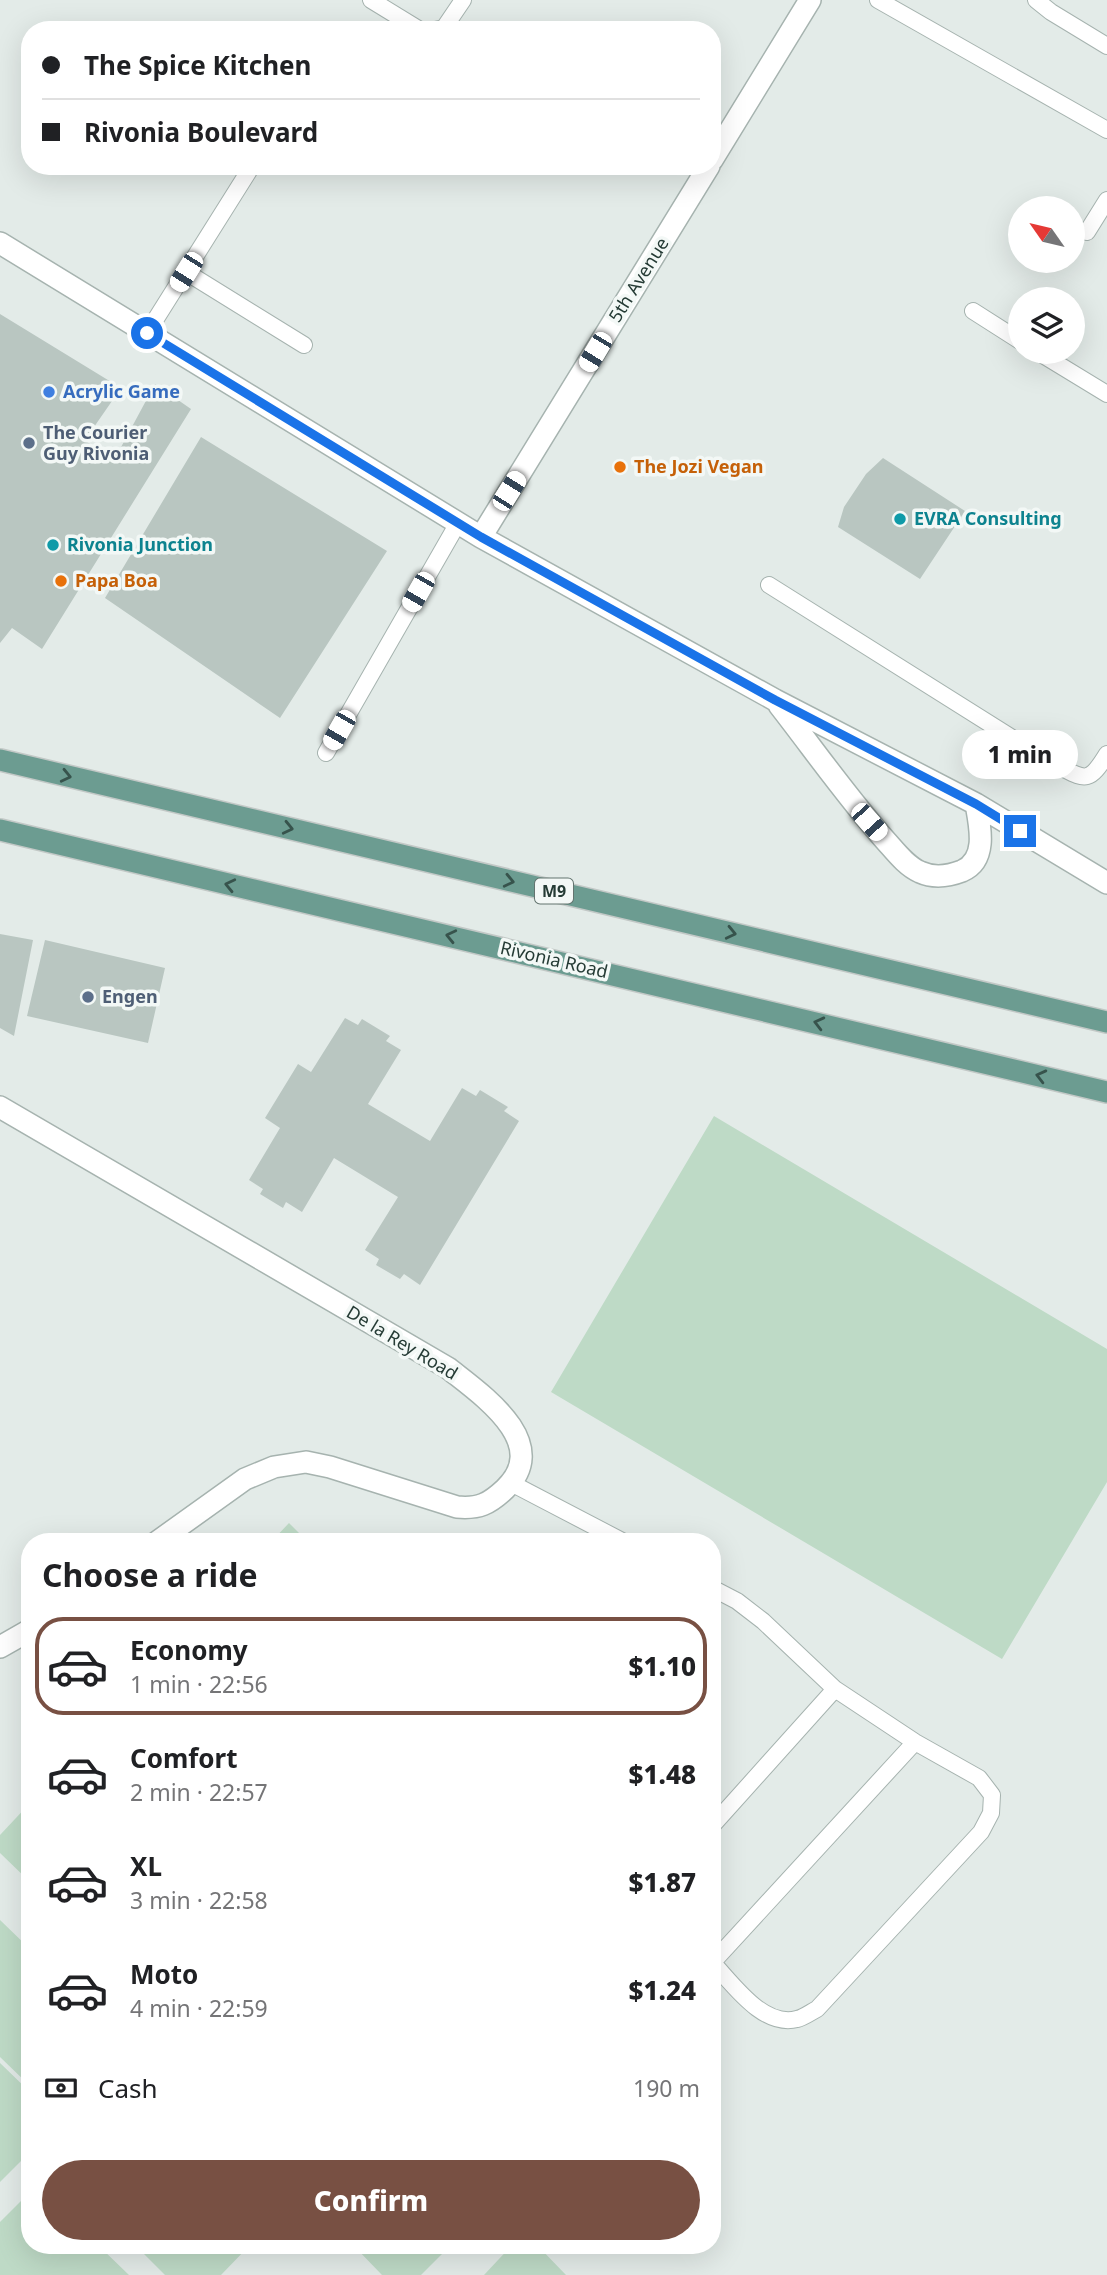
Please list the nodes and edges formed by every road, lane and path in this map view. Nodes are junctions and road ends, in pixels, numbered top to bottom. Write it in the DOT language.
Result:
graph roads {
  1 [pos="371,0"];
  2 [pos="463,0"];
  3 [pos="810,0"];
  4 [pos="878,0"];
  5 [pos="1036,0"];
  6 [pos="405,21"];
  7 [pos="449,21"];
  8 [pos="1107,46"];
  9 [pos="1107,130"];
  10 [pos="721,145"];
  11 [pos="247,175"];
  12 [pos="703,175"];
  13 [pos="1107,200"];
  14 [pos="1087,232"];
  15 [pos="0,243"];
  16 [pos="186,272"];
  17 [pos="973,312"];
  18 [pos="147,333"];
  19 [pos="1008,334"];
  20 [pos="304,345"];
  21 [pos="1058,364"];
  22 [pos="1107,394"];
  23 [pos="458,523"];
  24 [pos="481,537"];
  25 [pos="769,585"];
  26 [pos="775,700"];
  27 [pos="326,753"];
  28 [pos="1107,754"];
  29 [pos="0,760"];
  30 [pos="976,804"];
  31 [pos="0,830"];
  32 [pos="1107,883"];
  33 [pos="1107,1022"];
  34 [pos="1107,1092"];
  35 [pos="0,1107"];
  36 [pos="511,1483"];
  37 [pos="170,1533"];
  38 [pos="607,1533"];
  39 [pos="721,1593"];
  40 [pos="21,1635"];
  41 [pos="0,1647"];
  42 [pos="835,1689"];
  43 [pos="915,1742"];
  44 [pos="721,1816"];
  45 [pos="721,1952"];
  46 [pos="721,1971"];
  1 -- 6 [label="lane"];
  2 -- 7 [label="lane"];
  3 -- 10 [label="street"];
  4 -- 9 [label="lane"];
  5 -- 8 [label="lane"];
  11 -- 16 [label="lane"];
  12 -- 24 [label="street, 5th Avenue"];
  13 -- 14 [label="lane"];
  15 -- 18 [label="street"];
  16 -- 18 [label="lane"];
  16 -- 20 [label="lane"];
  17 -- 19 [label="lane"];
  18 -- 23 [label="street"];
  21 -- 22 [label="lane"];
  23 -- 24 [label="street"];
  23 -- 27 [label="lane"];
  24 -- 26 [label="street"];
  25 -- 28 [label="lane"];
  26 -- 30 [label="street"];
  26 -- 30 [label="street"];
  29 -- 33 [label="main road, M9, one-way"];
  30 -- 32 [label="street"];
  34 -- 31 [label="main road, Rivonia Road, one-way"];
  35 -- 36 [label="street, De la Rey Road"];
  36 -- 37 [label="street"];
  36 -- 38 [label="lane"];
  39 -- 42 [label="lane"];
  40 -- 41 [label="street"];
  42 -- 43 [label="lane"];
  42 -- 44 [label="lane"];
  43 -- 45 [label="lane"];
  43 -- 46 [label="lane"];
}
